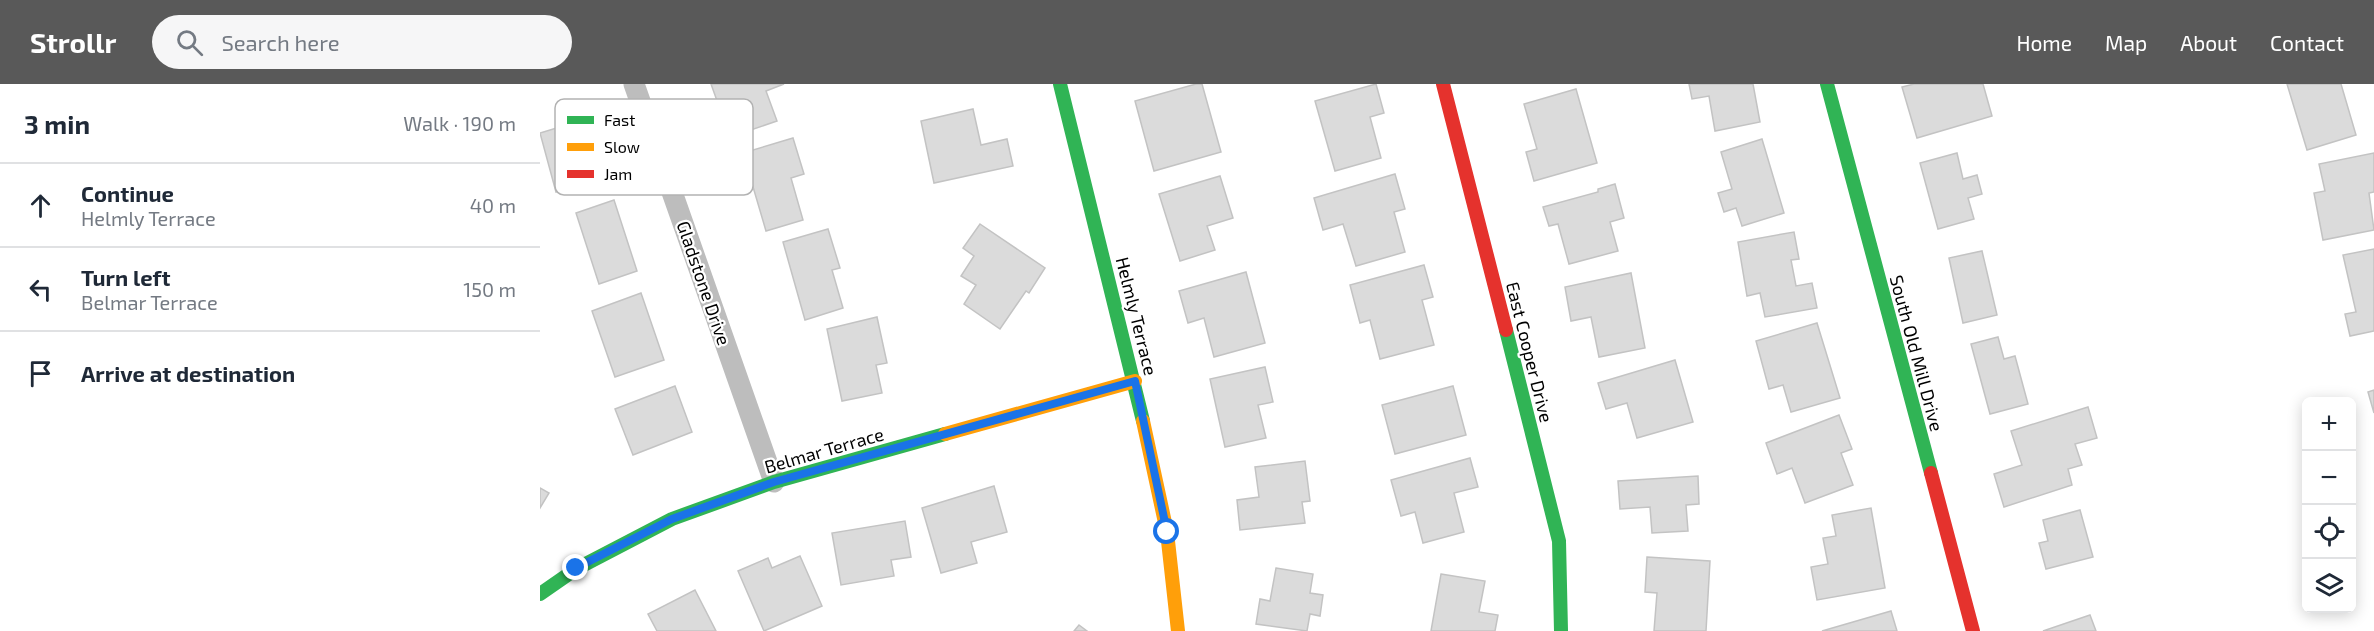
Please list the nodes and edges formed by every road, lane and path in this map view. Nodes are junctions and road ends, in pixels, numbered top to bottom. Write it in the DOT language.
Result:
graph roads {
  1 [pos="634,84"];
  2 [pos="1060,84"];
  3 [pos="1443,84"];
  4 [pos="1827,84"];
  5 [pos="639,99"];
  6 [pos="673,195"];
  7 [pos="1135,381"];
  8 [pos="774,482"];
  9 [pos="540,594"];
  10 [pos="1178,631"];
  11 [pos="1561,631"];
  12 [pos="1973,631"];
  1 -- 5 [label="street, Gladstone Drive"];
  2 -- 7 [label="street, Helmly Terrace"];
  3 -- 11 [label="street, East Cooper Drive"];
  4 -- 12 [label="street, South Old Mill Drive"];
  6 -- 8 [label="street, Gladstone Drive"];
  7 -- 8 [label="street, Belmar Terrace"];
  7 -- 10 [label="street, Helmly Terrace"];
  8 -- 9 [label="street, Belmar Terrace"];
}
